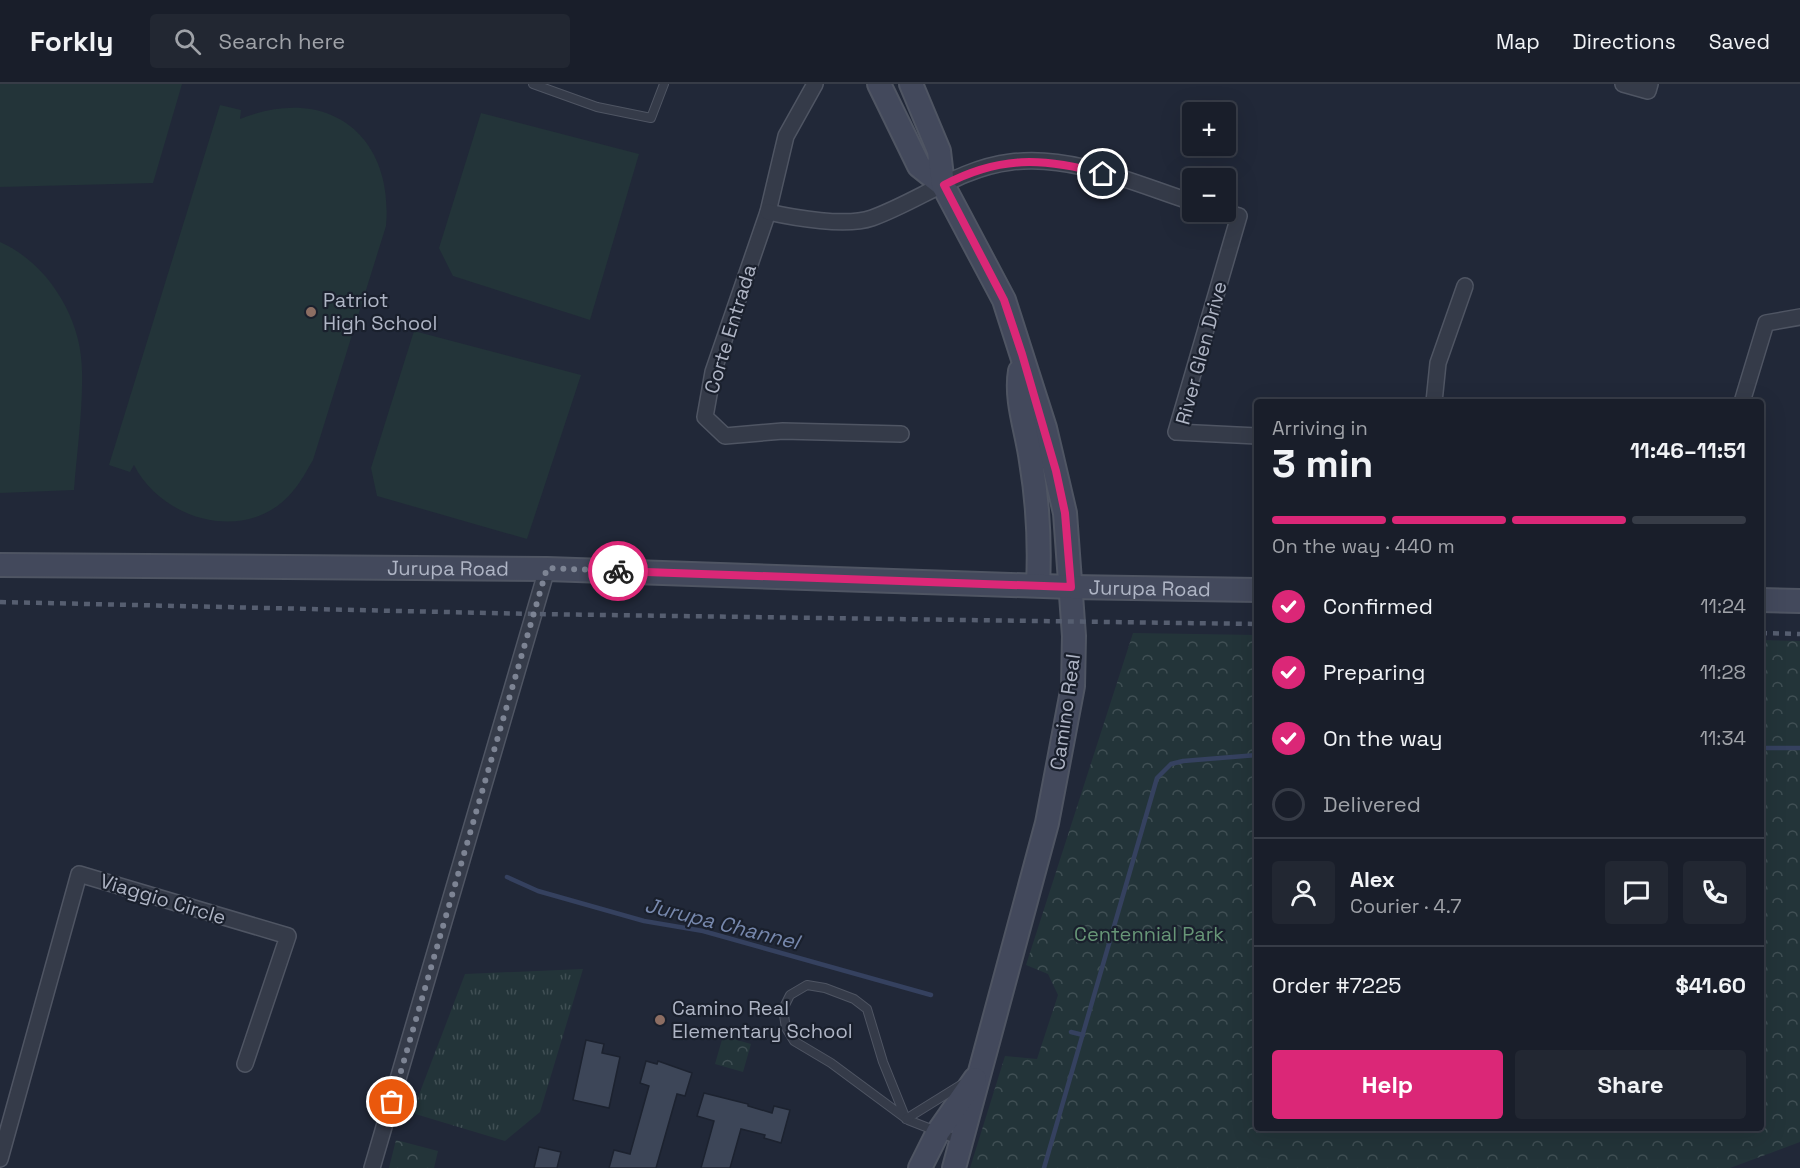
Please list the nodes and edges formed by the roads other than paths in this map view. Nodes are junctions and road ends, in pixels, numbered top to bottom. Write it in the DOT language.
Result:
graph roads {
  1 [pos="533,84"];
  2 [pos="664,84"];
  3 [pos="815,84"];
  4 [pos="879,84"];
  5 [pos="911,84"];
  6 [pos="1623,84"];
  7 [pos="1649,88"];
  8 [pos="944,185"];
  9 [pos="1182,199"];
  10 [pos="768,212"];
  11 [pos="1236,215"];
  12 [pos="1465,286"];
  13 [pos="1800,317"];
  14 [pos="1022,354"];
  15 [pos="1434,399"];
  16 [pos="1743,399"];
  17 [pos="901,434"];
  18 [pos="1254,436"];
  19 [pos="0,565"];
  20 [pos="547,568"];
  21 [pos="1038,585"];
  22 [pos="1071,587"];
  23 [pos="1254,590"];
  24 [pos="1764,600"];
  25 [pos="1800,601"];
  26 [pos="245,1064"];
  27 [pos="980,1073"];
  28 [pos="7,1113"];
  29 [pos="906,1119"];
  30 [pos="938,1132"];
  31 [pos="963,1142"];
  32 [pos="0,1159"];
  33 [pos="372,1168"];
  34 [pos="920,1168"];
  35 [pos="954,1168"];
  1 -- 2 [label="lane"];
  3 -- 10 [label="street, Corte Entrada"];
  4 -- 8 [label="main road, Camino Real"];
  5 -- 8 [label="main road, Camino Real"];
  6 -- 7 [label="street"];
  8 -- 9 [label="street"];
  8 -- 10 [label="street"];
  8 -- 14 [label="main road, Camino Real"];
  10 -- 17 [label="street, Corte Entrada"];
  11 -- 18 [label="street, River Glen Drive"];
  12 -- 15 [label="street"];
  13 -- 16 [label="street"];
  14 -- 21 [label="main road"];
  14 -- 22 [label="main road, Camino Real"];
  19 -- 20 [label="main road, Jurupa Road"];
  20 -- 21 [label="main road, Jurupa Road"];
  20 -- 33 [label="street"];
  21 -- 22 [label="main road, Jurupa Road"];
  22 -- 23 [label="main road, Jurupa Road"];
  22 -- 27 [label="main road, Camino Real"];
  24 -- 25 [label="main road"];
  26 -- 28 [label="street, Viaggio Circle"];
  27 -- 29 [label="lane"];
  27 -- 30 [label="main road, Camino Real"];
  27 -- 31 [label="main road, Camino Real"];
  28 -- 32 [label="street"];
  29 -- 29 [label="lane"];
  29 -- 30 [label="lane"];
  30 -- 31 [label="lane"];
  30 -- 34 [label="main road, Camino Real"];
  31 -- 35 [label="main road, Camino Real"];
}
